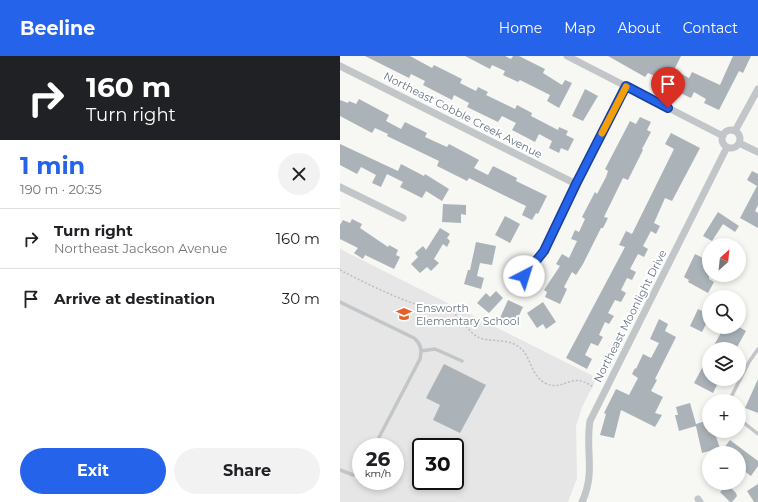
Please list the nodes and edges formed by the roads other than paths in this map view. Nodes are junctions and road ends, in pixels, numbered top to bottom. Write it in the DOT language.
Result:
graph roads {
  1 [pos="567,56"];
  2 [pos="340,66"];
  3 [pos="626,86"];
  4 [pos="758,89"];
  5 [pos="735,131"];
  6 [pos="724,136"];
  7 [pos="739,143"];
  8 [pos="727,147"];
  9 [pos="758,152"];
  10 [pos="576,184"];
  11 [pos="340,187"];
  12 [pos="403,218"];
  13 [pos="524,276"];
  14 [pos="340,302"];
  15 [pos="758,349"];
  16 [pos="421,350"];
  17 [pos="462,361"];
  18 [pos="733,394"];
  19 [pos="746,425"];
  20 [pos="758,434"];
  21 [pos="379,438"];
  22 [pos="340,470"];
  23 [pos="352,475"];
  24 [pos="582,502"];
  1 -- 3 [label="street"];
  2 -- 10 [label="street, Northeast Cobble Creek Avenue"];
  3 -- 6 [label="street"];
  3 -- 10 [label="street"];
  4 -- 5 [label="street"];
  5 -- 6 [label="street"];
  5 -- 7 [label="street"];
  6 -- 8 [label="street"];
  7 -- 8 [label="street"];
  7 -- 9 [label="street"];
  8 -- 24 [label="street, Northeast Moonlight Drive"];
  10 -- 13 [label="street"];
  11 -- 12 [label="street"];
  14 -- 16 [label="lane"];
  15 -- 18 [label="lane"];
  16 -- 17 [label="lane"];
  16 -- 21 [label="lane"];
  19 -- 20 [label="lane"];
  22 -- 23 [label="lane"];
}
